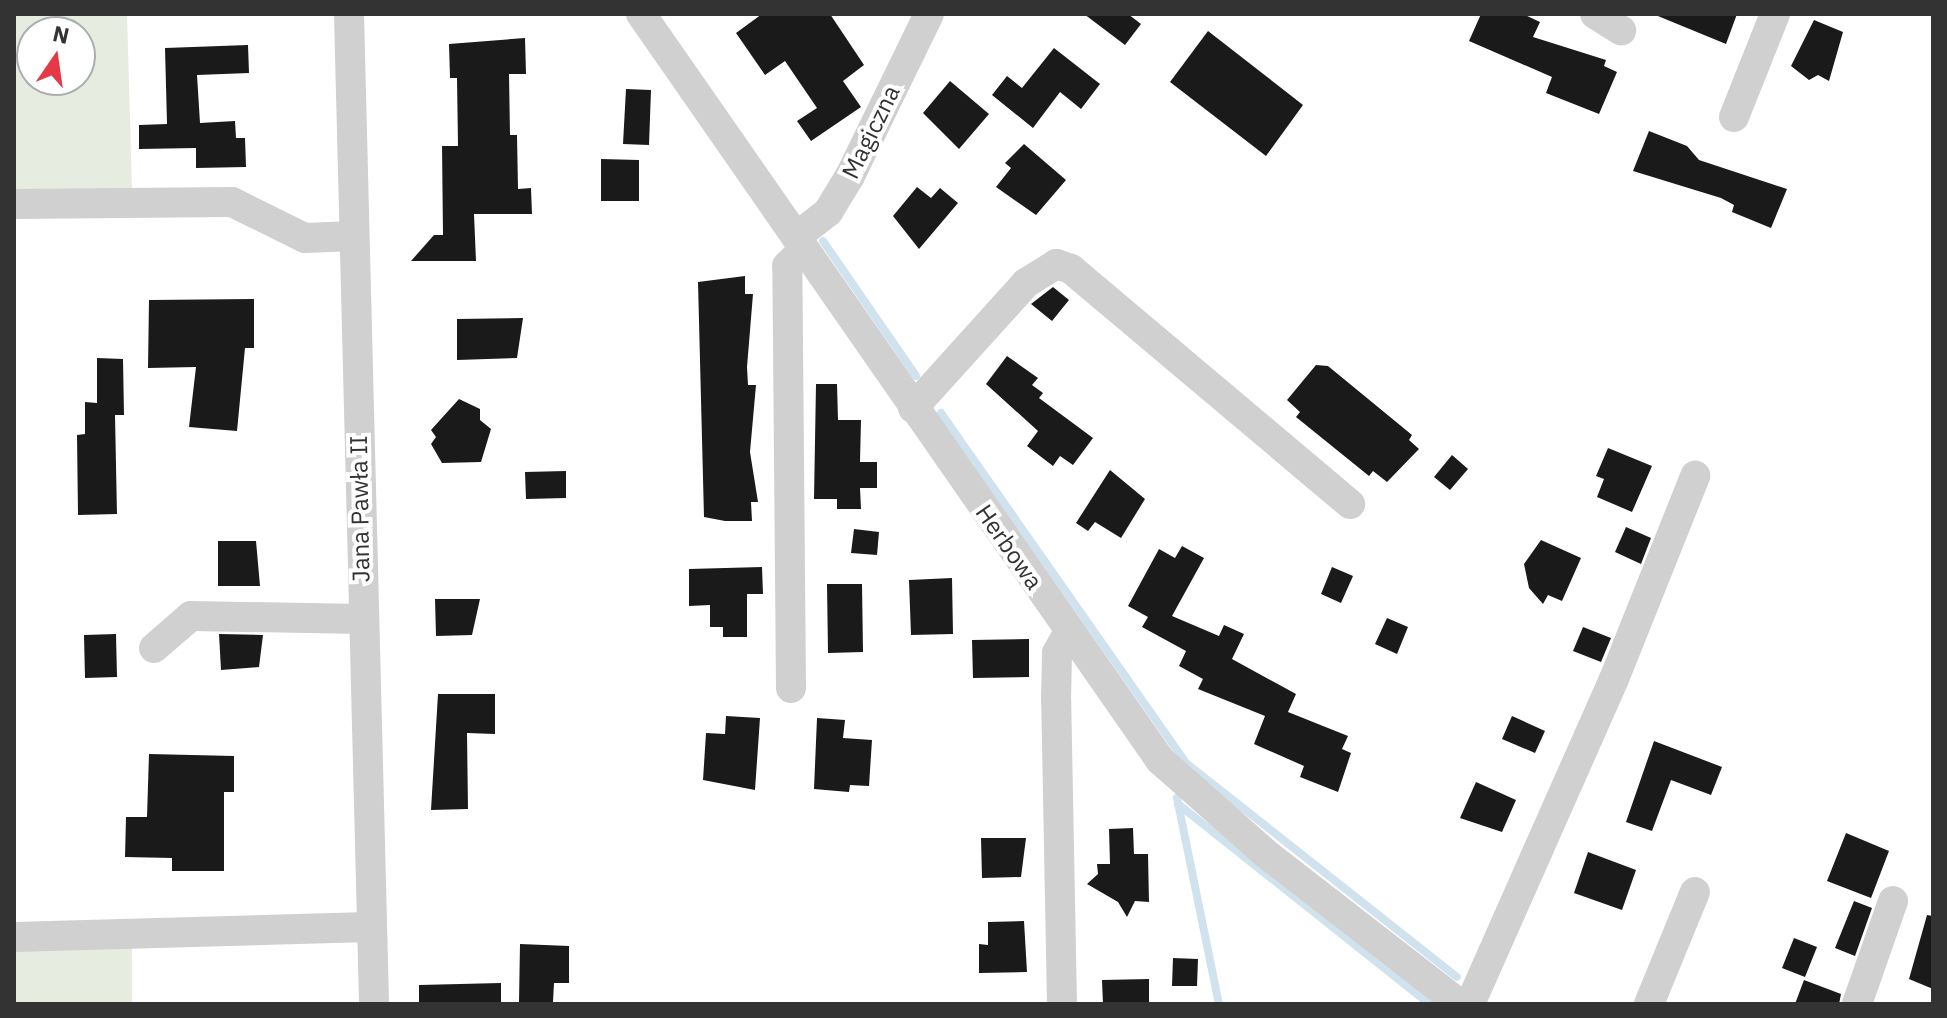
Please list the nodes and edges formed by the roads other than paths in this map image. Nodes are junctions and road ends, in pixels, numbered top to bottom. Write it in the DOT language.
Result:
graph roads {
  1 [pos="349,14"];
  2 [pos="641,14"];
  3 [pos="929,14"];
  4 [pos="1595,14"];
  5 [pos="1775,14"];
  6 [pos="1621,30"];
  7 [pos="1734,117"];
  8 [pos="14,204"];
  9 [pos="354,236"];
  10 [pos="800,243"];
  11 [pos="913,408"];
  12 [pos="1695,476"];
  13 [pos="1350,504"];
  14 [pos="362,619"];
  15 [pos="1068,633"];
  16 [pos="154,648"];
  17 [pos="791,688"];
  18 [pos="1695,892"];
  19 [pos="1893,901"];
  20 [pos="369,927"];
  21 [pos="14,937"];
  22 [pos="374,1004"];
  23 [pos="1062,1004"];
  24 [pos="1460,1004"];
  25 [pos="1470,1004"];
  26 [pos="1649,1004"];
  27 [pos="1857,1004"];
  1 -- 9 [label="street, Jana Pawła II"];
  2 -- 10 [label="street, Herbowa"];
  3 -- 10 [label="street, Magiczna"];
  4 -- 6 [label="street"];
  5 -- 7 [label="street"];
  8 -- 9 [label="street"];
  9 -- 14 [label="street, Jana Pawła II"];
  10 -- 11 [label="street, Herbowa"];
  10 -- 17 [label="street"];
  11 -- 13 [label="street"];
  11 -- 15 [label="street, Herbowa"];
  12 -- 25 [label="street"];
  14 -- 16 [label="street"];
  14 -- 20 [label="street, Jana Pawła II"];
  15 -- 23 [label="street"];
  15 -- 24 [label="street, Herbowa"];
  18 -- 26 [label="street"];
  19 -- 27 [label="street"];
  20 -- 21 [label="street"];
  20 -- 22 [label="street, Jana Pawła II"];
}
